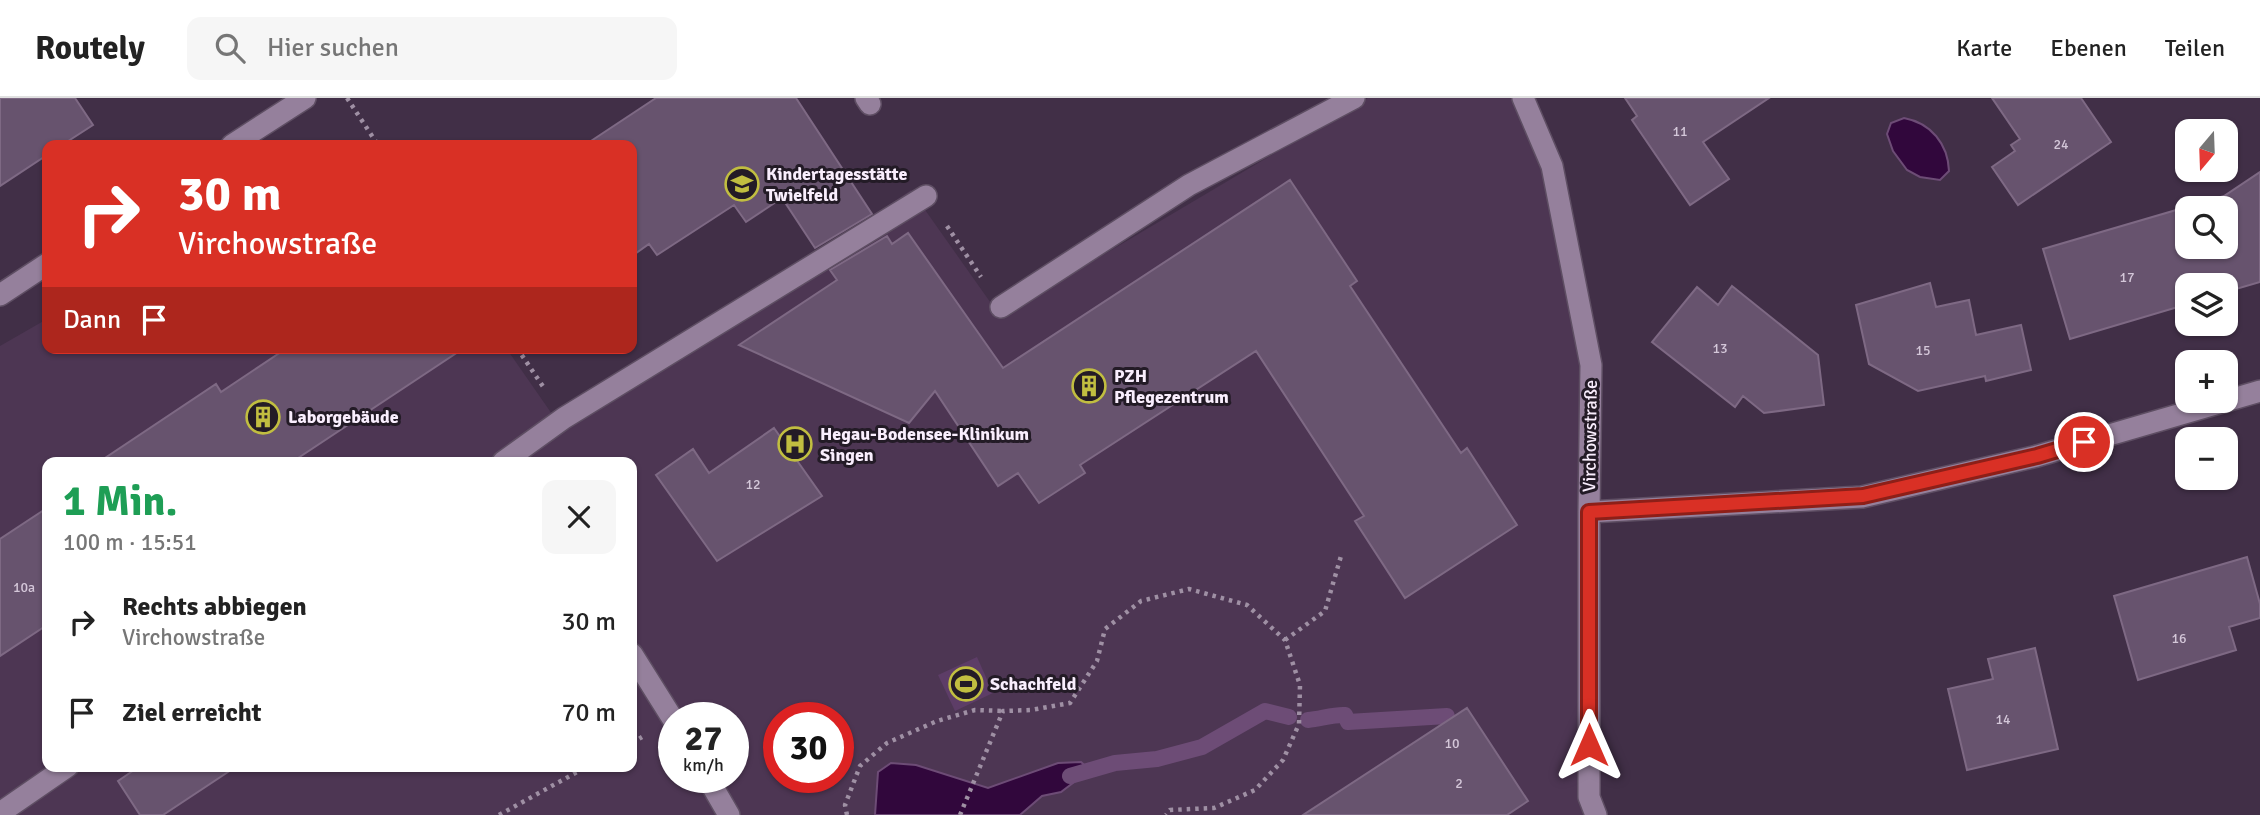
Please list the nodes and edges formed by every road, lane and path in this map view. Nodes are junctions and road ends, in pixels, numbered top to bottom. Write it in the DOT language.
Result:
graph roads {
  1 [pos="305,98"];
  2 [pos="347,98"];
  3 [pos="1354,98"];
  4 [pos="1523,98"];
  5 [pos="240,140"];
  6 [pos="375,140"];
  7 [pos="926,196"];
  8 [pos="42,267"];
  9 [pos="0,295"];
  10 [pos="1001,307"];
  11 [pos="521,354"];
  12 [pos="2260,391"];
  13 [pos="2238,397"];
  14 [pos="2185,413"];
  15 [pos="564,418"];
  16 [pos="513,457"];
  17 [pos="1589,512"];
  18 [pos="1341,556"];
  19 [pos="1285,640"];
  20 [pos="637,662"];
  21 [pos="662,702"];
  22 [pos="1003,711"];
  23 [pos="62,772"];
  24 [pos="577,772"];
  25 [pos="716,793"];
  26 [pos="28,807"];
  27 [pos="0,813"];
  28 [pos="499,815"];
  29 [pos="729,815"];
  30 [pos="847,815"];
  31 [pos="960,815"];
  32 [pos="1166,815"];
  33 [pos="1596,815"];
  1 -- 5 [label="street"];
  2 -- 6 [label="path"];
  3 -- 10 [label="street"];
  4 -- 17 [label="street, Virchowstraße"];
  7 -- 10 [label="path"];
  7 -- 15 [label="street"];
  8 -- 9 [label="street"];
  11 -- 15 [label="path"];
  12 -- 13 [label="street, Virchowstraße"];
  14 -- 17 [label="street, Virchowstraße"];
  15 -- 16 [label="street"];
  17 -- 33 [label="street"];
  18 -- 19 [label="path"];
  19 -- 22 [label="path"];
  19 -- 32 [label="path"];
  20 -- 21 [label="street"];
  22 -- 30 [label="path"];
  22 -- 31 [label="path"];
  23 -- 26 [label="street"];
  24 -- 28 [label="path"];
  25 -- 29 [label="street"];
  26 -- 27 [label="street"];
}
